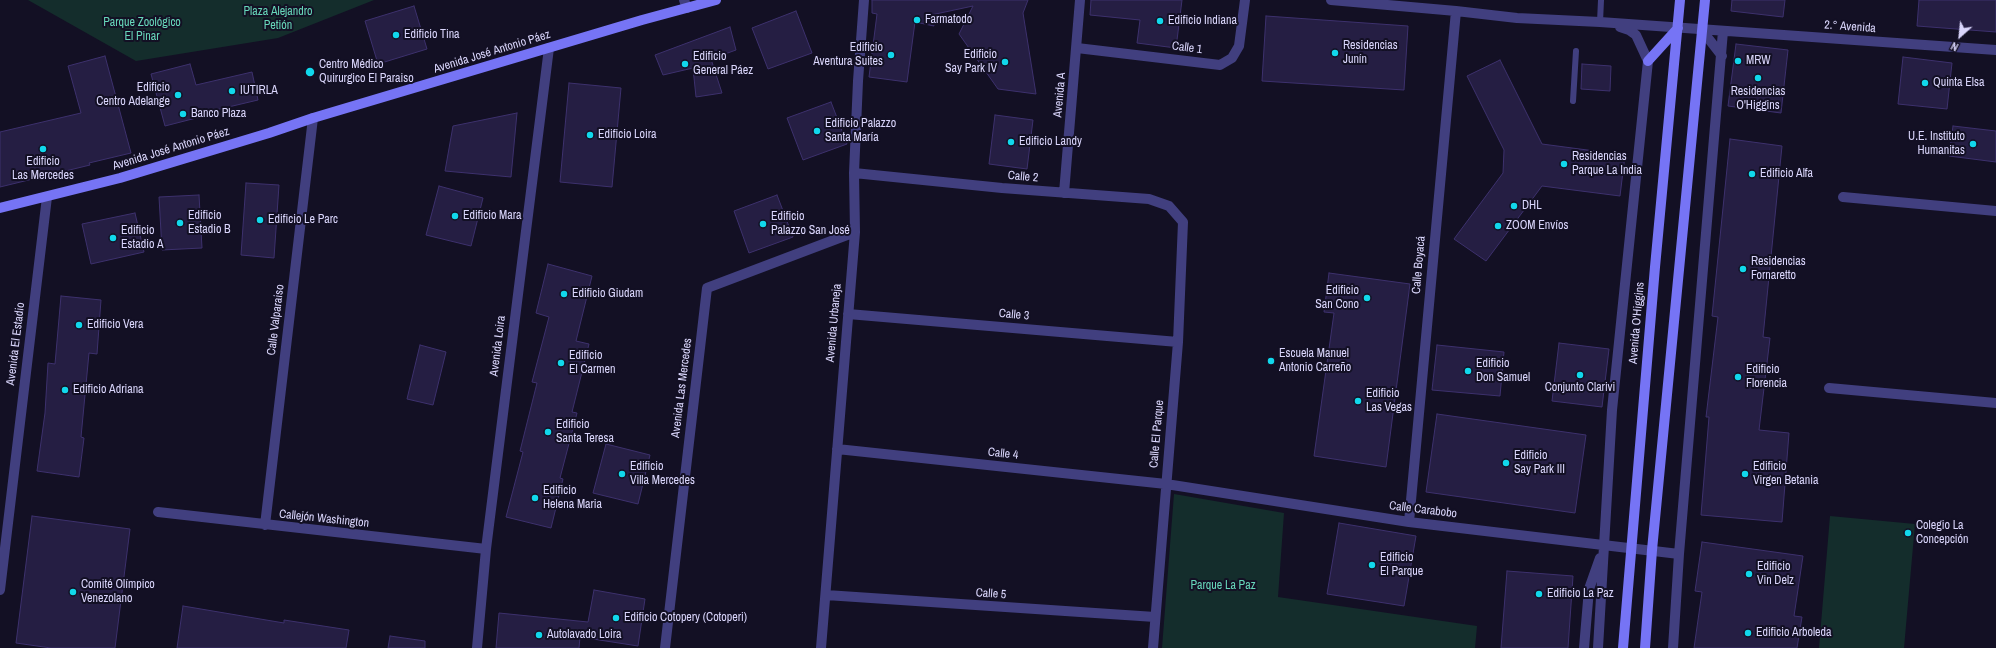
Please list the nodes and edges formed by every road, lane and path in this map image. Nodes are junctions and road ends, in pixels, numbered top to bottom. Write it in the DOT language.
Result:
graph roads {
  1 [pos="716,0"];
  2 [pos="864,0"];
  3 [pos="1080,0"];
  4 [pos="1245,0"];
  5 [pos="1331,0"];
  6 [pos="1601,0"];
  7 [pos="1680,0"];
  8 [pos="1705,0"];
  9 [pos="685,4"];
  10 [pos="1456,11"];
  11 [pos="1600,22"];
  12 [pos="1612,24"];
  13 [pos="1678,28"];
  14 [pos="1701,29"];
  15 [pos="1723,31"];
  16 [pos="549,48"];
  17 [pos="1077,48"];
  18 [pos="1996,50"];
  19 [pos="1576,51"];
  20 [pos="1722,56"];
  21 [pos="1648,60"];
  22 [pos="1573,101"];
  23 [pos="313,118"];
  24 [pos="854,173"];
  25 [pos="1064,193"];
  26 [pos="1842,197"];
  27 [pos="47,198"];
  28 [pos="0,208"];
  29 [pos="1996,211"];
  30 [pos="1183,222"];
  31 [pos="855,232"];
  32 [pos="848,314"];
  33 [pos="1178,342"];
  34 [pos="1829,388"];
  35 [pos="1996,403"];
  36 [pos="837,449"];
  37 [pos="1166,484"];
  38 [pos="158,512"];
  39 [pos="1409,522"];
  40 [pos="265,525"];
  41 [pos="1604,545"];
  42 [pos="1630,548"];
  43 [pos="486,549"];
  44 [pos="1652,550"];
  45 [pos="1679,554"];
  46 [pos="0,590"];
  47 [pos="826,595"];
  48 [pos="1155,617"];
  49 [pos="477,648"];
  50 [pos="665,648"];
  51 [pos="821,648"];
  52 [pos="1153,648"];
  53 [pos="1584,648"];
  54 [pos="1598,648"];
  55 [pos="1623,648"];
  56 [pos="1645,648"];
  57 [pos="1673,648"];
  1 -- 9 [label="main road, Avenida José Antonio Páez"];
  2 -- 24 [label="street, Avenida Urbaneja"];
  3 -- 17 [label="street, Avenida A"];
  4 -- 17 [label="street, Calle 1"];
  5 -- 10 [label="street"];
  6 -- 11 [label="lane"];
  7 -- 13 [label="main road, Avenida O'Higgins"];
  8 -- 14 [label="main road"];
  9 -- 16 [label="main road, Avenida José Antonio Páez"];
  10 -- 11 [label="street"];
  10 -- 39 [label="street, Calle Boyacá"];
  11 -- 12 [label="street"];
  12 -- 13 [label="street, 2.° Avenida"];
  12 -- 21 [label="street"];
  13 -- 14 [label="street, 2.° Avenida"];
  13 -- 21 [label="main road"];
  13 -- 42 [label="main road, Avenida O'Higgins"];
  14 -- 15 [label="street, 2.° Avenida"];
  14 -- 20 [label="street"];
  14 -- 44 [label="main road"];
  15 -- 18 [label="street, 2.° Avenida"];
  15 -- 20 [label="street"];
  16 -- 23 [label="main road, Avenida José Antonio Páez"];
  16 -- 43 [label="street, Avenida Loira"];
  17 -- 25 [label="street, Avenida A"];
  19 -- 22 [label="lane"];
  20 -- 45 [label="street"];
  21 -- 41 [label="street, Avenida O'Higgins"];
  23 -- 27 [label="main road, Avenida José Antonio Páez"];
  23 -- 40 [label="street, Calle Valparaiso"];
  24 -- 25 [label="street, Calle 2"];
  24 -- 31 [label="street, Avenida Urbaneja"];
  25 -- 30 [label="street, Calle 2"];
  26 -- 29 [label="street"];
  27 -- 28 [label="main road, Avenida José Antonio Páez"];
  27 -- 46 [label="street, Avenida El Estadio"];
  30 -- 33 [label="street, Calle El Parque"];
  31 -- 32 [label="street, Avenida Urbaneja"];
  31 -- 50 [label="street, Avenida Las Mercedes"];
  32 -- 33 [label="street, Calle 3"];
  32 -- 36 [label="street, Avenida Urbaneja"];
  33 -- 37 [label="street, Calle El Parque"];
  34 -- 35 [label="street"];
  36 -- 37 [label="street, Calle 4"];
  36 -- 47 [label="street, Avenida Urbaneja"];
  37 -- 39 [label="street, Calle Carabobo"];
  37 -- 48 [label="street, Calle El Parque"];
  38 -- 40 [label="street, Callejón Washington"];
  39 -- 41 [label="street, Calle Carabobo"];
  40 -- 43 [label="street, Callejón Washington"];
  41 -- 42 [label="street, Calle Carabobo"];
  41 -- 53 [label="street"];
  41 -- 54 [label="street, Avenida O'Higgins"];
  42 -- 44 [label="street, Calle Carabobo"];
  42 -- 55 [label="main road, Avenida O'Higgins"];
  43 -- 49 [label="street, Avenida Loira"];
  44 -- 45 [label="street, Calle Carabobo"];
  44 -- 56 [label="main road"];
  45 -- 57 [label="street"];
  47 -- 48 [label="street, Calle 5"];
  47 -- 51 [label="street, Avenida Urbaneja"];
  48 -- 52 [label="street, Calle El Parque"];
}
